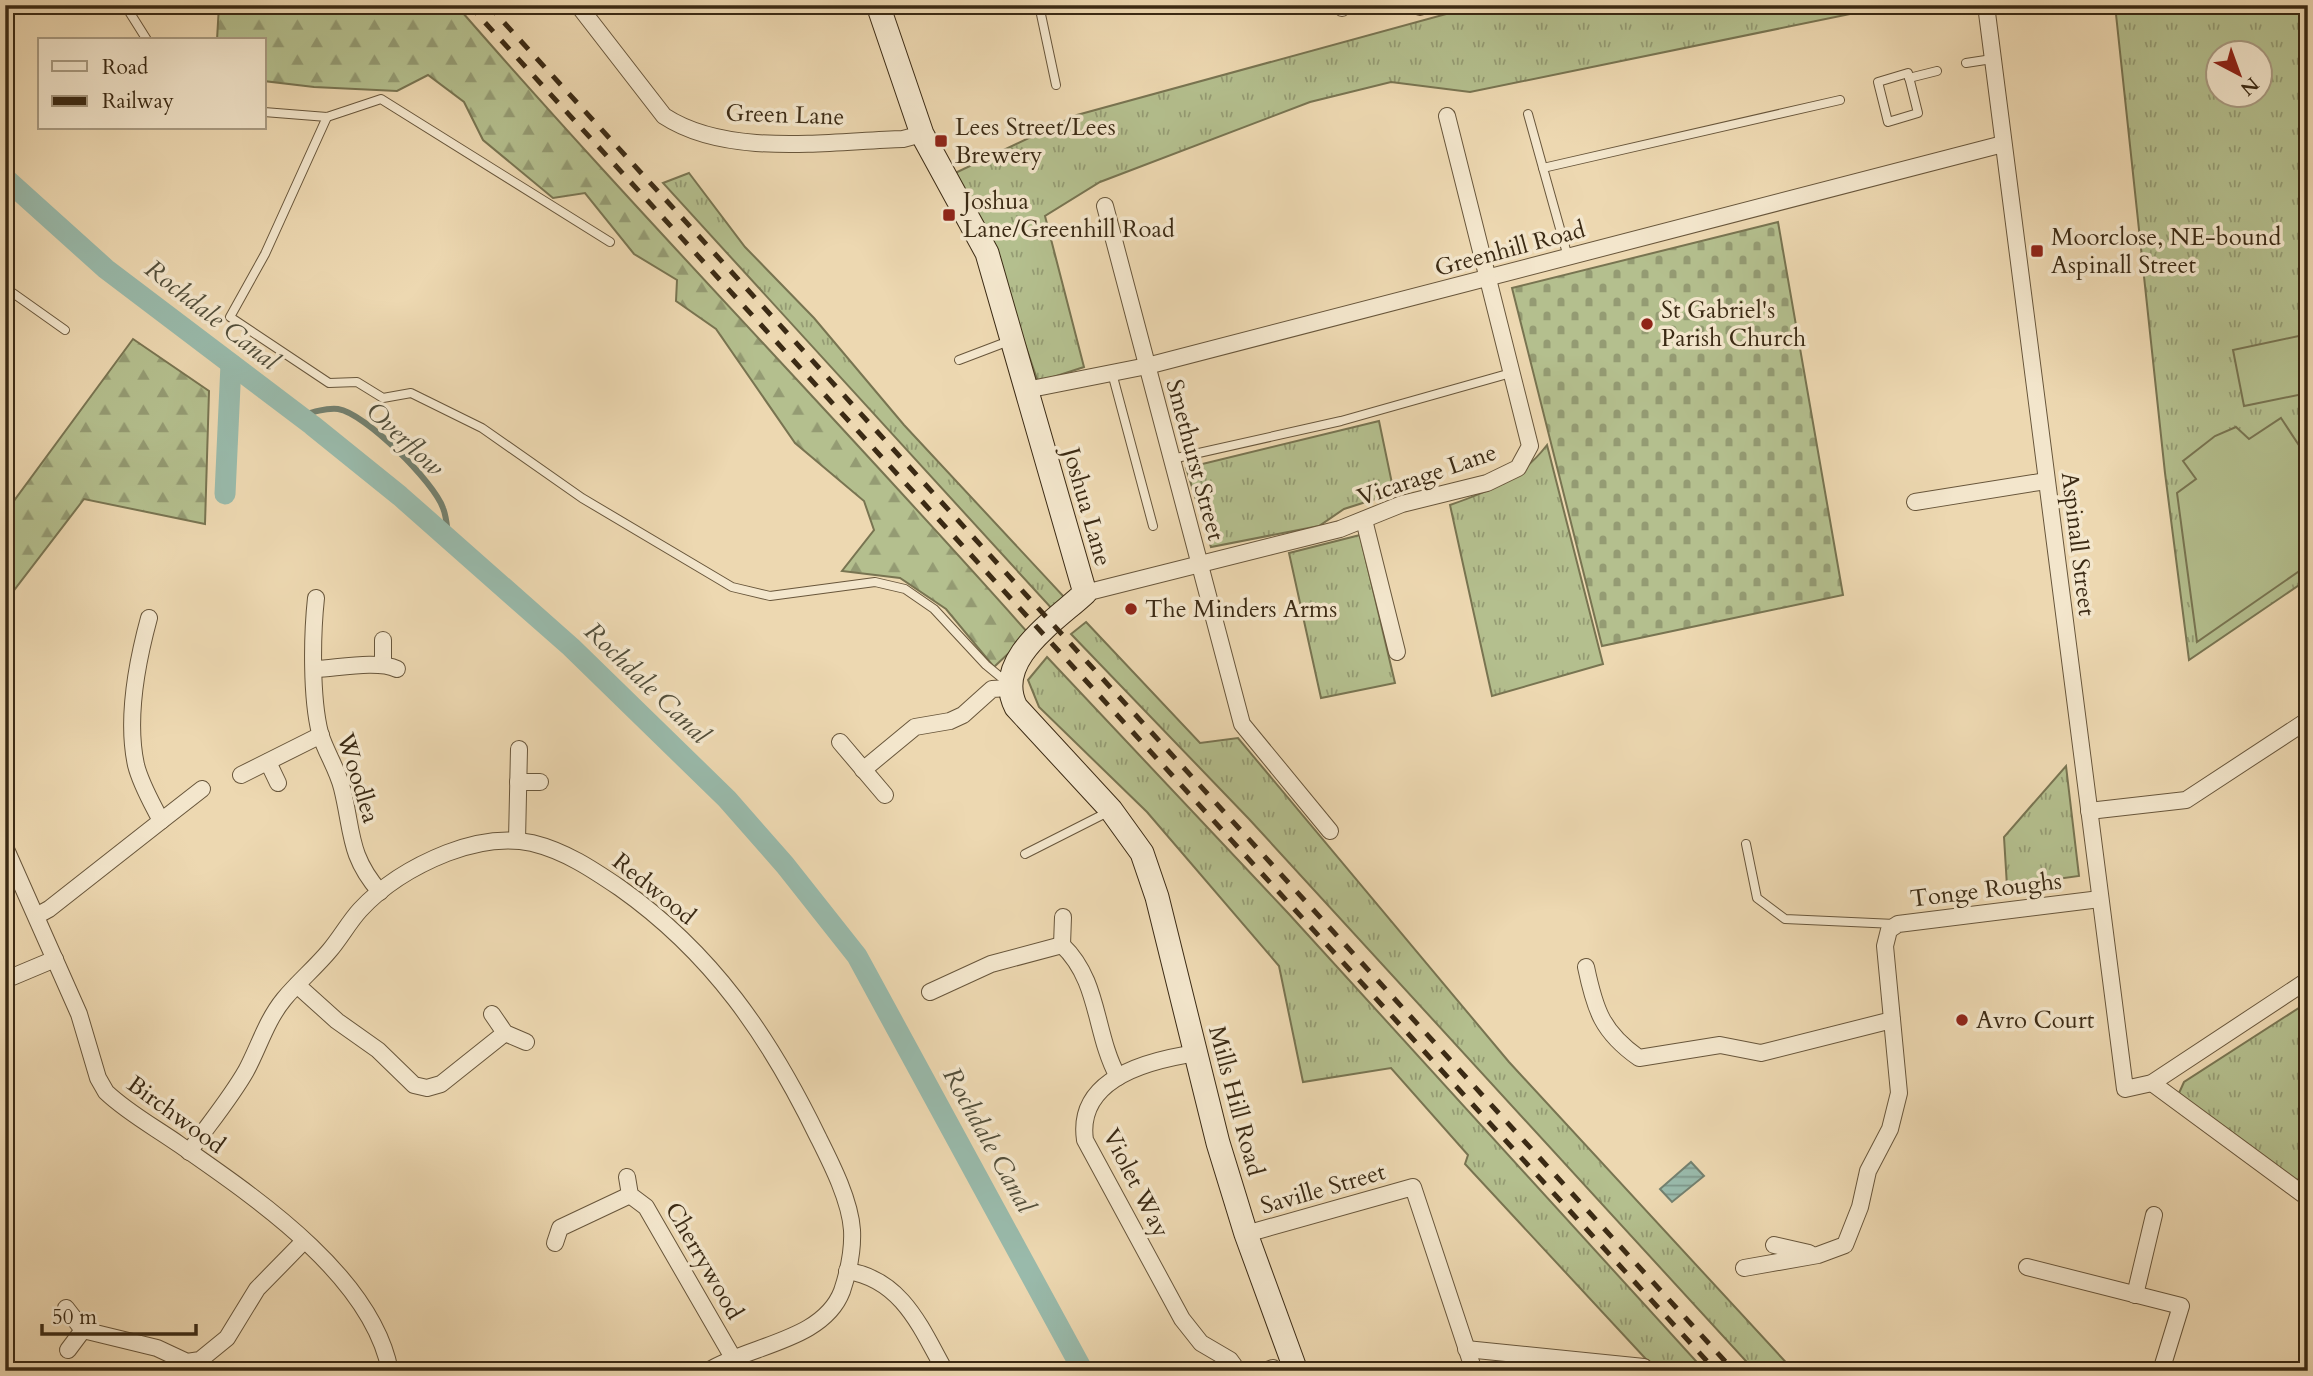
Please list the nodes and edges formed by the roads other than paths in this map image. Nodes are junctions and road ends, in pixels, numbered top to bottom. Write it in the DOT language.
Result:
graph roads {
  1 [pos="125,5"];
  2 [pos="578,5"];
  3 [pos="878,5"];
  4 [pos="1039,5"];
  5 [pos="1986,5"];
  6 [pos="146,38"];
  7 [pos="1992,59"];
  8 [pos="1966,63"];
  9 [pos="1937,71"];
  10 [pos="1909,78"];
  11 [pos="1056,85"];
  12 [pos="1840,100"];
  13 [pos="266,112"];
  14 [pos="1528,114"];
  15 [pos="1447,116"];
  16 [pos="327,117"];
  17 [pos="922,134"];
  18 [pos="2003,144"];
  19 [pos="1543,168"];
  20 [pos="1105,206"];
  21 [pos="610,242"];
  22 [pos="1568,257"];
  23 [pos="1489,278"];
  24 [pos="5,298"];
  25 [pos="65,330"];
  26 [pos="1012,340"];
  27 [pos="960,360"];
  28 [pos="1147,366"];
  29 [pos="1112,373"];
  30 [pos="1511,373"];
  31 [pos="1026,390"];
  32 [pos="1172,460"];
  33 [pos="2046,481"];
  34 [pos="1915,502"];
  35 [pos="1364,520"];
  36 [pos="1153,526"];
  37 [pos="1199,565"];
  38 [pos="1084,593"];
  39 [pos="316,598"];
  40 [pos="149,618"];
  41 [pos="383,640"];
  42 [pos="1398,652"];
  43 [pos="316,669"];
  44 [pos="1009,686"];
  45 [pos="2308,720"];
  46 [pos="321,735"];
  47 [pos="840,742"];
  48 [pos="519,748"];
  49 [pos="268,762"];
  50 [pos="863,770"];
  51 [pos="241,775"];
  52 [pos="518,782"];
  53 [pos="541,782"];
  54 [pos="278,783"];
  55 [pos="202,789"];
  56 [pos="885,795"];
  57 [pos="1111,810"];
  58 [pos="2089,811"];
  59 [pos="161,821"];
  60 [pos="1330,831"];
  61 [pos="516,840"];
  62 [pos="1746,844"];
  63 [pos="5,847"];
  64 [pos="1026,854"];
  65 [pos="380,891"];
  66 [pos="2101,899"];
  67 [pos="38,915"];
  68 [pos="1063,918"];
  69 [pos="1898,924"];
  70 [pos="1062,945"];
  71 [pos="55,960"];
  72 [pos="1586,967"];
  73 [pos="5,980"];
  74 [pos="2308,980"];
  75 [pos="297,985"];
  76 [pos="930,992"];
  77 [pos="492,1014"];
  78 [pos="1892,1020"];
  79 [pos="505,1032"];
  80 [pos="526,1042"];
  81 [pos="1197,1053"];
  82 [pos="1118,1077"];
  83 [pos="2152,1083"];
  84 [pos="189,1152"];
  85 [pos="627,1177"];
  86 [pos="630,1195"];
  87 [pos="2308,1198"];
  88 [pos="2154,1215"];
  89 [pos="1246,1234"];
  90 [pos="304,1241"];
  91 [pos="555,1243"];
  92 [pos="1774,1245"];
  93 [pos="1818,1255"];
  94 [pos="2027,1267"];
  95 [pos="1744,1268"];
  96 [pos="848,1271"];
  97 [pos="2135,1295"];
  98 [pos="66,1308"];
  99 [pos="83,1330"];
  100 [pos="1466,1349"];
  101 [pos="68,1350"];
  102 [pos="732,1356"];
  103 [pos="187,1366"];
  104 [pos="1644,1367"];
  105 [pos="390,1371"];
  106 [pos="708,1371"];
  107 [pos="945,1371"];
  108 [pos="1238,1371"];
  109 [pos="1296,1371"];
  110 [pos="1474,1371"];
  111 [pos="2161,1371"];
  1 -- 6 [label="lane"];
  2 -- 17 [label="street, Green Lane"];
  3 -- 17 [label="street, Joshua Lane"];
  4 -- 11 [label="lane"];
  5 -- 7 [label="street, Aspinall Street"];
  7 -- 8 [label="lane"];
  7 -- 18 [label="street, Aspinall Street"];
  9 -- 10 [label="lane"];
  10 -- 10 [label="lane"];
  12 -- 19 [label="lane"];
  13 -- 16 [label="lane"];
  14 -- 19 [label="lane"];
  15 -- 23 [label="street, Vicarage Lane"];
  16 -- 21 [label="lane"];
  16 -- 44 [label="lane"];
  17 -- 26 [label="street, Joshua Lane"];
  18 -- 22 [label="street, Greenhill Road"];
  18 -- 33 [label="street, Aspinall Street"];
  19 -- 22 [label="lane"];
  20 -- 28 [label="street, Smethurst Street"];
  22 -- 23 [label="street, Greenhill Road"];
  23 -- 28 [label="street, Greenhill Road"];
  23 -- 30 [label="street, Vicarage Lane"];
  24 -- 25 [label="lane"];
  26 -- 27 [label="lane"];
  26 -- 31 [label="street, Joshua Lane"];
  28 -- 29 [label="street, Greenhill Road"];
  28 -- 32 [label="street, Smethurst Street"];
  29 -- 31 [label="street, Greenhill Road"];
  29 -- 36 [label="lane"];
  30 -- 32 [label="lane"];
  30 -- 35 [label="street, Vicarage Lane"];
  31 -- 38 [label="street, Joshua Lane"];
  32 -- 37 [label="street, Smethurst Street"];
  33 -- 34 [label="street"];
  33 -- 58 [label="street, Aspinall Street"];
  35 -- 37 [label="street, Vicarage Lane"];
  35 -- 42 [label="street"];
  37 -- 38 [label="street, Vicarage Lane"];
  37 -- 60 [label="street, Smethurst Street"];
  38 -- 44 [label="street, Joshua Lane"];
  39 -- 43 [label="street, Woodlea"];
  40 -- 59 [label="street"];
  41 -- 43 [label="street"];
  43 -- 46 [label="street, Woodlea"];
  44 -- 50 [label="street"];
  44 -- 57 [label="street"];
  45 -- 58 [label="street"];
  46 -- 49 [label="street"];
  46 -- 65 [label="street, Woodlea"];
  47 -- 50 [label="street"];
  48 -- 52 [label="street"];
  49 -- 51 [label="street"];
  49 -- 54 [label="street"];
  50 -- 56 [label="street"];
  52 -- 53 [label="street"];
  52 -- 61 [label="street"];
  55 -- 59 [label="street"];
  57 -- 64 [label="lane"];
  57 -- 81 [label="street, Mills Hill Road"];
  58 -- 66 [label="street, Aspinall Street"];
  59 -- 67 [label="street"];
  61 -- 65 [label="street, Redwood"];
  61 -- 96 [label="street, Redwood"];
  62 -- 69 [label="lane"];
  63 -- 67 [label="street, Birchwood"];
  65 -- 75 [label="street, Redwood"];
  66 -- 69 [label="street, Tonge Roughs"];
  66 -- 83 [label="street, Aspinall Street"];
  67 -- 71 [label="street, Birchwood"];
  68 -- 70 [label="street"];
  69 -- 78 [label="street, Tonge Roughs"];
  70 -- 76 [label="street"];
  70 -- 82 [label="street"];
  71 -- 73 [label="street"];
  71 -- 84 [label="street, Birchwood"];
  72 -- 78 [label="street"];
  74 -- 83 [label="street"];
  75 -- 79 [label="street"];
  75 -- 84 [label="street, Redwood"];
  77 -- 79 [label="street"];
  78 -- 93 [label="street, Tonge Roughs"];
  79 -- 80 [label="street"];
  81 -- 82 [label="street, Violet Way"];
  81 -- 89 [label="street, Mills Hill Road"];
  82 -- 108 [label="street, Violet Way"];
  83 -- 87 [label="street"];
  84 -- 90 [label="street, Birchwood"];
  85 -- 86 [label="street, Cherrywood"];
  86 -- 91 [label="street, Cherrywood"];
  86 -- 102 [label="street, Cherrywood"];
  88 -- 97 [label="street"];
  89 -- 100 [label="street, Saville Street"];
  89 -- 109 [label="street, Mills Hill Road"];
  90 -- 103 [label="street"];
  90 -- 105 [label="street, Birchwood"];
  92 -- 93 [label="street"];
  93 -- 95 [label="street, Tonge Roughs"];
  94 -- 97 [label="street"];
  96 -- 102 [label="street, Redwood"];
  96 -- 107 [label="street"];
  97 -- 111 [label="street"];
  98 -- 99 [label="street"];
  99 -- 101 [label="street"];
  99 -- 103 [label="street"];
  100 -- 104 [label="street"];
  100 -- 110 [label="street"];
  102 -- 106 [label="street, Redwood"];
}
